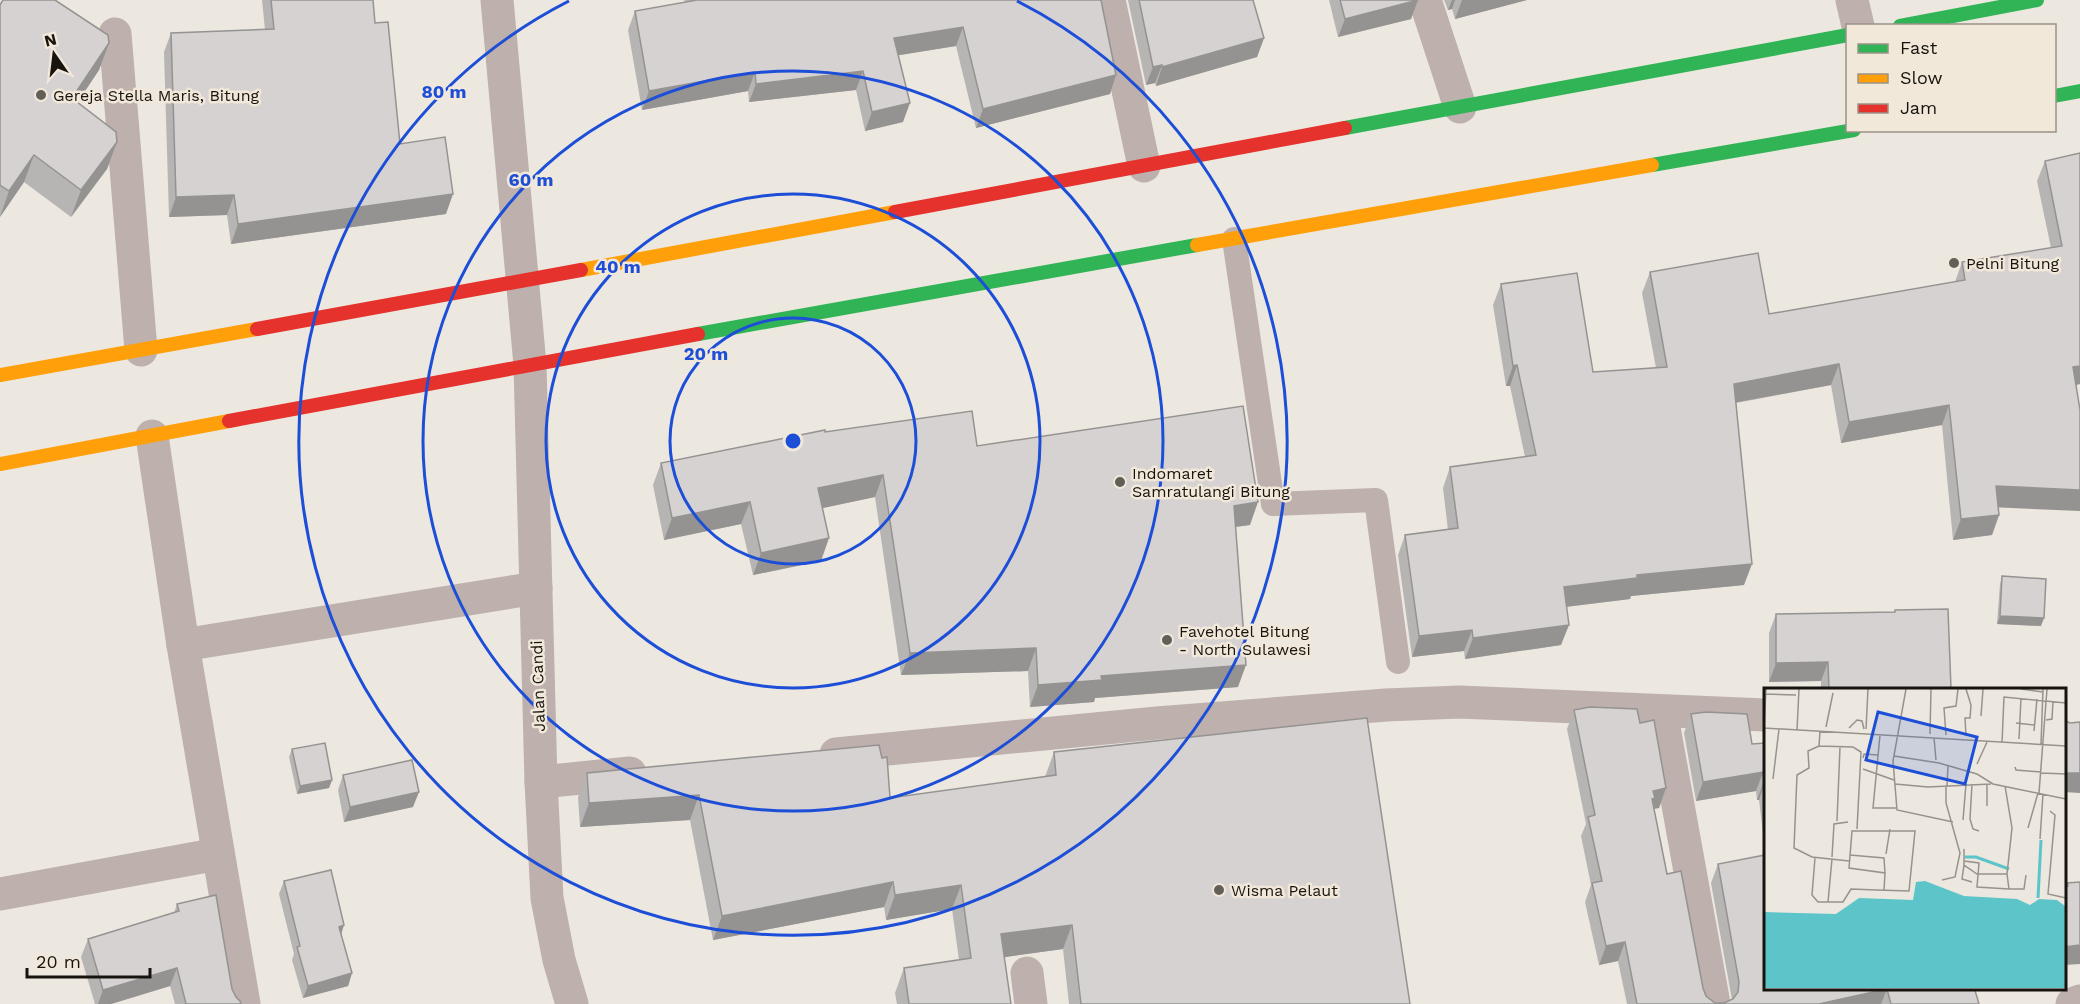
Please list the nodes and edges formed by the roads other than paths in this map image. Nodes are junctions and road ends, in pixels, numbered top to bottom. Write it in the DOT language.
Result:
graph roads {
  1 [pos="497,0"];
  2 [pos="1109,0"];
  3 [pos="1425,0"];
  4 [pos="1852,0"];
  5 [pos="2037,0"];
  6 [pos="1858,24"];
  7 [pos="1911,24"];
  8 [pos="115,33"];
  9 [pos="1846,35"];
  10 [pos="2080,91"];
  11 [pos="2056,96"];
  12 [pos="1460,107"];
  13 [pos="1846,131"];
  14 [pos="1144,166"];
  15 [pos="1233,239"];
  16 [pos="524,281"];
  17 [pos="141,351"];
  18 [pos="530,365"];
  19 [pos="0,375"];
  20 [pos="152,436"];
  21 [pos="0,464"];
  22 [pos="536,588"];
  23 [pos="183,645"];
  24 [pos="1398,662"];
  25 [pos="1661,711"];
  26 [pos="1764,715"];
  27 [pos="809,756"];
  28 [pos="657,771"];
  29 [pos="541,782"];
  30 [pos="218,854"];
  31 [pos="0,894"];
  32 [pos="2080,1001"];
  33 [pos="244,1004"];
  34 [pos="572,1004"];
  35 [pos="1714,1004"];
  36 [pos="2072,1004"];
  1 -- 16 [label="street, Jalan Candi"];
  2 -- 14 [label="street"];
  3 -- 12 [label="street"];
  4 -- 6 [label="street"];
  5 -- 7 [label="highway"];
  8 -- 17 [label="street"];
  9 -- 12 [label="highway"];
  10 -- 11 [label="highway"];
  12 -- 14 [label="highway"];
  13 -- 15 [label="highway"];
  14 -- 16 [label="highway"];
  15 -- 18 [label="highway"];
  15 -- 24 [label="lane"];
  16 -- 17 [label="highway"];
  16 -- 18 [label="street, Jalan Candi"];
  17 -- 19 [label="highway"];
  18 -- 20 [label="highway"];
  18 -- 22 [label="street, Jalan Candi"];
  20 -- 21 [label="highway"];
  20 -- 23 [label="street"];
  22 -- 23 [label="street"];
  22 -- 29 [label="street, Jalan Candi"];
  23 -- 30 [label="street"];
  25 -- 26 [label="street"];
  25 -- 27 [label="street"];
  25 -- 35 [label="street"];
  28 -- 29 [label="street"];
  29 -- 34 [label="street, Jalan Candi"];
  30 -- 31 [label="street"];
  30 -- 33 [label="street"];
  32 -- 36 [label="street"];
}
